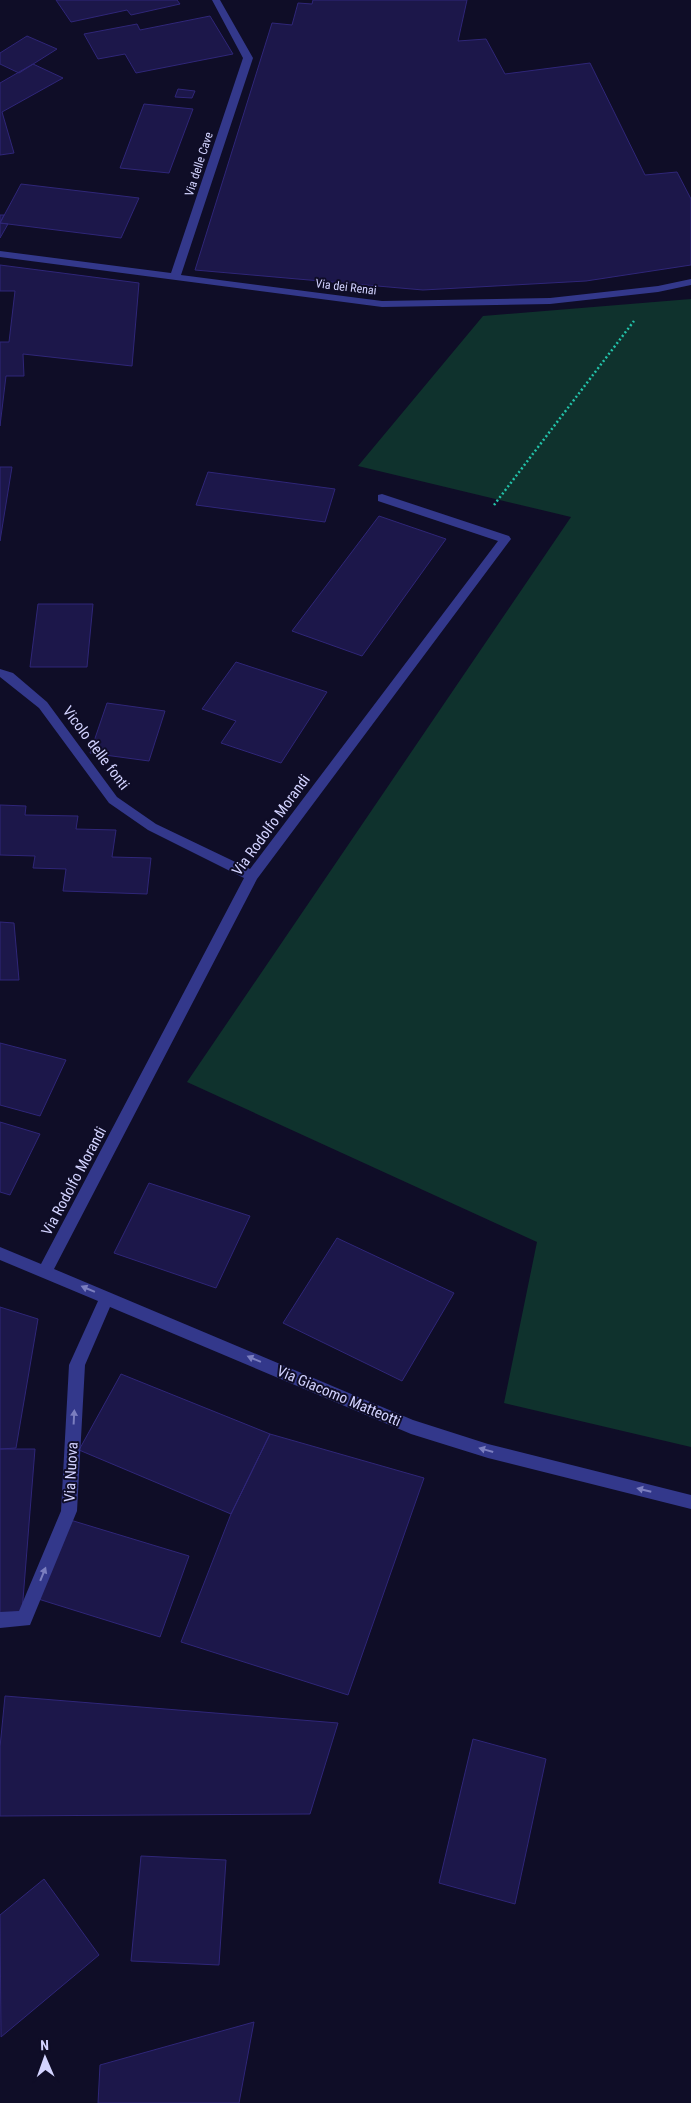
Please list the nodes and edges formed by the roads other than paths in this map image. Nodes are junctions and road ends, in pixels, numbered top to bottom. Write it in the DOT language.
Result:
graph roads {
  1 [pos="216,0"];
  2 [pos="0,254"];
  3 [pos="174,278"];
  4 [pos="691,282"];
  5 [pos="382,498"];
  6 [pos="0,673"];
  7 [pos="252,876"];
  8 [pos="0,1253"];
  9 [pos="45,1271"];
  10 [pos="107,1297"];
  11 [pos="691,1502"];
  12 [pos="0,1620"];
  1 -- 3 [label="street, Via delle Cave"];
  2 -- 3 [label="street, Via dei Renai"];
  3 -- 4 [label="street, Via dei Renai"];
  5 -- 7 [label="street, Via Rodolfo Morandi"];
  6 -- 7 [label="street, Vicolo delle fonti"];
  7 -- 9 [label="street, Via Rodolfo Morandi"];
  8 -- 9 [label="street, Via Giacomo Matteotti"];
  10 -- 9 [label="street, Via Giacomo Matteotti, one-way"];
  11 -- 10 [label="street, Via Giacomo Matteotti, one-way"];
  12 -- 10 [label="street, Via Nuova, one-way"];
}
